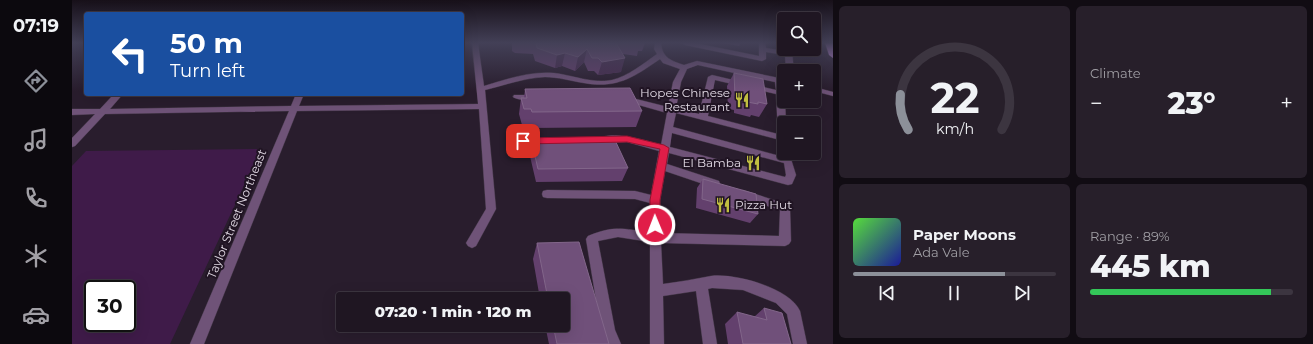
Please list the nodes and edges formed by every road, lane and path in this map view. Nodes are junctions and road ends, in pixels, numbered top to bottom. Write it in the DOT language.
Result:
graph roads {
  1 [pos="477,59"];
  2 [pos="656,59"];
  3 [pos="664,59"];
  4 [pos="684,68"];
  5 [pos="777,79"];
  6 [pos="481,89"];
  7 [pos="821,91"];
  8 [pos="777,92"];
  9 [pos="833,94"];
  10 [pos="117,96"];
  11 [pos="299,96"];
  12 [pos="517,97"];
  13 [pos="548,97"];
  14 [pos="618,97"];
  15 [pos="483,106"];
  16 [pos="781,108"];
  17 [pos="294,110"];
  18 [pos="671,110"];
  19 [pos="103,111"];
  20 [pos="72,112"];
  21 [pos="703,117"];
  22 [pos="668,129"];
  23 [pos="590,140"];
  24 [pos="523,141"];
  25 [pos="553,141"];
  26 [pos="72,144"];
  27 [pos="664,148"];
  28 [pos="661,166"];
  29 [pos="547,194"];
  30 [pos="655,200"];
  31 [pos="655,238"];
  32 [pos="472,243"];
  33 [pos="701,285"];
  34 [pos="656,291"];
  35 [pos="197,344"];
  36 [pos="614,344"];
  37 [pos="657,344"];
  38 [pos="710,344"];
  39 [pos="800,344"];
  1 -- 6 [label="street"];
  2 -- 6 [label="street"];
  3 -- 4 [label="street"];
  4 -- 5 [label="street"];
  4 -- 18 [label="street"];
  6 -- 15 [label="street"];
  7 -- 9 [label="street"];
  8 -- 21 [label="street"];
  10 -- 19 [label="street"];
  11 -- 17 [label="street, Taylor Street Northeast"];
  12 -- 13 [label="street"];
  14 -- 18 [label="street"];
  15 -- 17 [label="street"];
  15 -- 32 [label="street"];
  16 -- 21 [label="street"];
  17 -- 19 [label="street"];
  17 -- 35 [label="street, Taylor Street Northeast"];
  18 -- 21 [label="street"];
  18 -- 22 [label="street"];
  19 -- 20 [label="street"];
  19 -- 26 [label="street"];
  22 -- 27 [label="street"];
  22 -- 27 [label="street"];
  23 -- 27 [label="street"];
  24 -- 25 [label="street"];
  27 -- 28 [label="street"];
  28 -- 30 [label="street"];
  28 -- 31 [label="street"];
  29 -- 30 [label="street"];
  30 -- 31 [label="street"];
  31 -- 34 [label="street"];
  31 -- 36 [label="street"];
  33 -- 34 [label="street"];
  33 -- 38 [label="street"];
  33 -- 39 [label="street"];
  34 -- 37 [label="street"];
}
